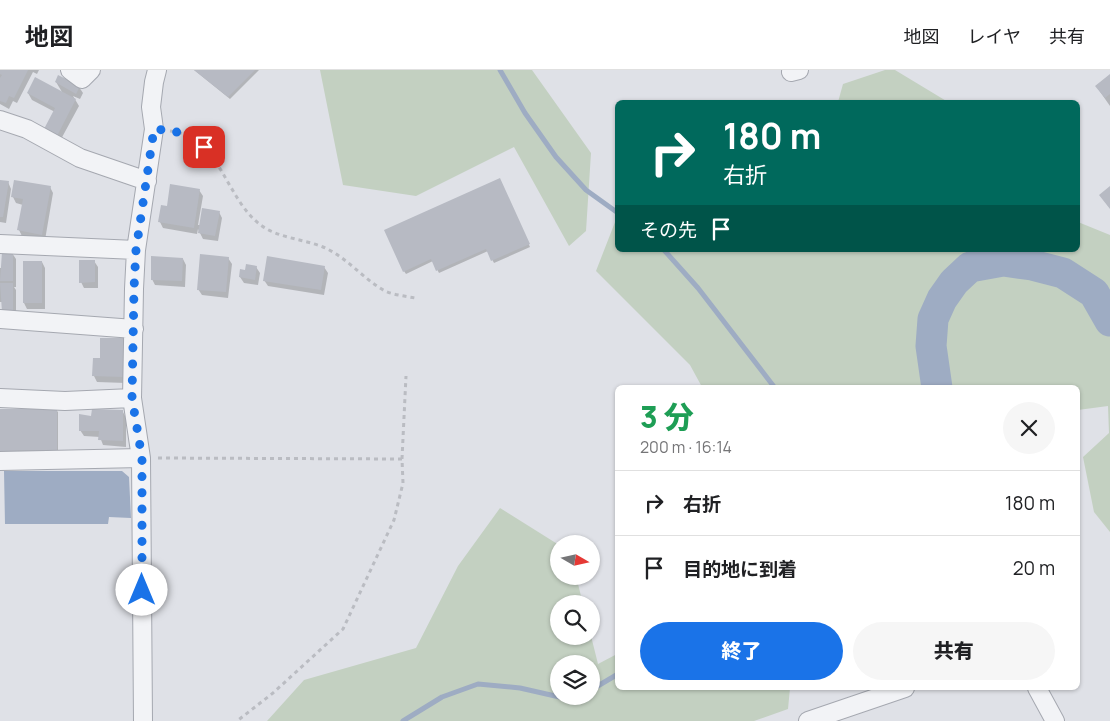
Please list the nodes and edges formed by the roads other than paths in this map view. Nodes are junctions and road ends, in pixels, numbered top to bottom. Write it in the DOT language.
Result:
graph roads {
  1 [pos="70,70"];
  2 [pos="91,70"];
  3 [pos="157,70"];
  4 [pos="0,120"];
  5 [pos="147,181"];
  6 [pos="0,244"];
  7 [pos="136,250"];
  8 [pos="0,319"];
  9 [pos="134,329"];
  10 [pos="0,398"];
  11 [pos="132,398"];
  12 [pos="142,458"];
  13 [pos="0,461"];
  14 [pos="899,690"];
  15 [pos="1038,690"];
  16 [pos="143,721"];
  17 [pos="808,721"];
  18 [pos="1055,721"];
  1 -- 2 [label="street"];
  3 -- 5 [label="street"];
  4 -- 5 [label="street"];
  5 -- 7 [label="street"];
  6 -- 7 [label="street"];
  7 -- 9 [label="street"];
  8 -- 9 [label="street"];
  9 -- 11 [label="street"];
  10 -- 11 [label="street"];
  11 -- 12 [label="street"];
  12 -- 13 [label="street"];
  12 -- 16 [label="street"];
  14 -- 17 [label="street"];
  15 -- 18 [label="street"];
}
